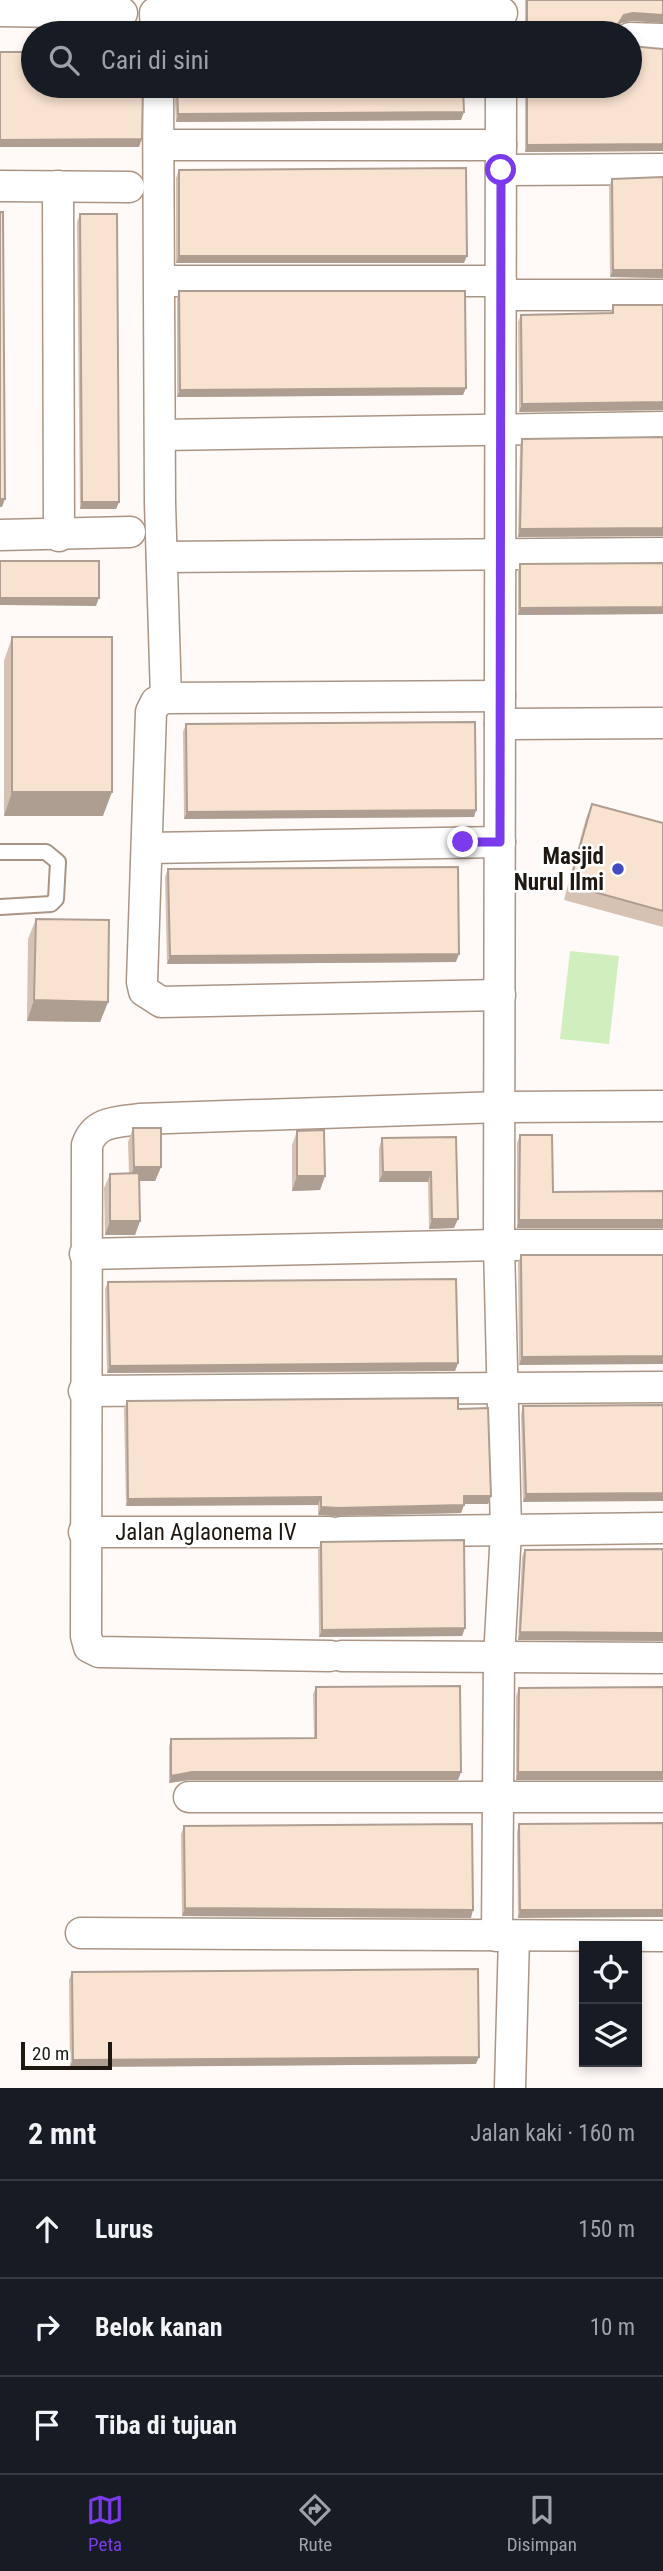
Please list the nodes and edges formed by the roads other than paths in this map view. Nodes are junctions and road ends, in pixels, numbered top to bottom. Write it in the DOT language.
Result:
graph roads {
  1 [pos="53,6"];
  2 [pos="0,11"];
  3 [pos="122,12"];
  4 [pos="155,15"];
  5 [pos="502,15"];
  6 [pos="642,38"];
  7 [pos="663,39"];
  8 [pos="158,98"];
  9 [pos="501,98"];
  10 [pos="160,145"];
  11 [pos="501,158"];
  12 [pos="663,169"];
  13 [pos="0,186"];
  14 [pos="58,186"];
  15 [pos="129,187"];
  16 [pos="160,281"];
  17 [pos="501,288"];
  18 [pos="663,295"];
  19 [pos="501,428"];
  20 [pos="663,428"];
  21 [pos="161,435"];
  22 [pos="130,532"];
  23 [pos="0,535"];
  24 [pos="59,536"];
  25 [pos="663,553"];
  26 [pos="162,556"];
  27 [pos="501,556"];
  28 [pos="166,698"];
  29 [pos="500,710"];
  30 [pos="663,723"];
  31 [pos="500,842"];
  32 [pos="147,848"];
  33 [pos="0,852"];
  34 [pos="0,907"];
  35 [pos="500,995"];
  36 [pos="663,1106"];
  37 [pos="500,1107"];
  38 [pos="499,1245"];
  39 [pos="663,1245"];
  40 [pos="85,1254"];
  41 [pos="663,1387"];
  42 [pos="504,1388"];
  43 [pos="84,1391"];
  44 [pos="663,1528"];
  45 [pos="506,1531"];
  46 [pos="84,1532"];
  47 [pos="499,1658"];
  48 [pos="663,1658"];
  49 [pos="189,1797"];
  50 [pos="498,1797"];
  51 [pos="663,1797"];
  52 [pos="80,1933"];
  53 [pos="663,1936"];
  54 [pos="505,1937"];
  55 [pos="510,2088"];
  1 -- 2 [label="street"];
  1 -- 3 [label="street"];
  4 -- 5 [label="street"];
  6 -- 7 [label="street"];
  8 -- 10 [label="street"];
  9 -- 11 [label="street"];
  10 -- 11 [label="street"];
  10 -- 16 [label="street"];
  11 -- 12 [label="street"];
  11 -- 17 [label="street"];
  13 -- 14 [label="street"];
  14 -- 15 [label="street"];
  14 -- 24 [label="street"];
  16 -- 17 [label="street"];
  16 -- 21 [label="street"];
  17 -- 18 [label="street"];
  17 -- 19 [label="street"];
  19 -- 20 [label="street"];
  19 -- 21 [label="street"];
  19 -- 27 [label="street"];
  21 -- 26 [label="street"];
  22 -- 24 [label="street"];
  23 -- 24 [label="street"];
  25 -- 27 [label="street"];
  26 -- 27 [label="street"];
  26 -- 28 [label="street"];
  27 -- 29 [label="street"];
  28 -- 29 [label="street"];
  28 -- 32 [label="street"];
  29 -- 30 [label="street"];
  29 -- 31 [label="street"];
  31 -- 32 [label="street"];
  31 -- 35 [label="street"];
  32 -- 35 [label="street"];
  33 -- 34 [label="lane"];
  35 -- 37 [label="street"];
  36 -- 37 [label="street"];
  37 -- 38 [label="street"];
  37 -- 40 [label="street"];
  38 -- 39 [label="street"];
  38 -- 40 [label="street"];
  38 -- 42 [label="street"];
  40 -- 43 [label="street"];
  41 -- 42 [label="street"];
  42 -- 43 [label="street"];
  42 -- 45 [label="street"];
  43 -- 46 [label="street"];
  44 -- 45 [label="street, Jalan Aglaonema IV"];
  45 -- 46 [label="street, Jalan Aglaonema IV"];
  45 -- 47 [label="street"];
  46 -- 47 [label="street"];
  47 -- 48 [label="street"];
  47 -- 50 [label="street"];
  49 -- 50 [label="street"];
  50 -- 51 [label="street"];
  50 -- 54 [label="street"];
  52 -- 54 [label="street"];
  53 -- 54 [label="street"];
  54 -- 55 [label="street"];
}
